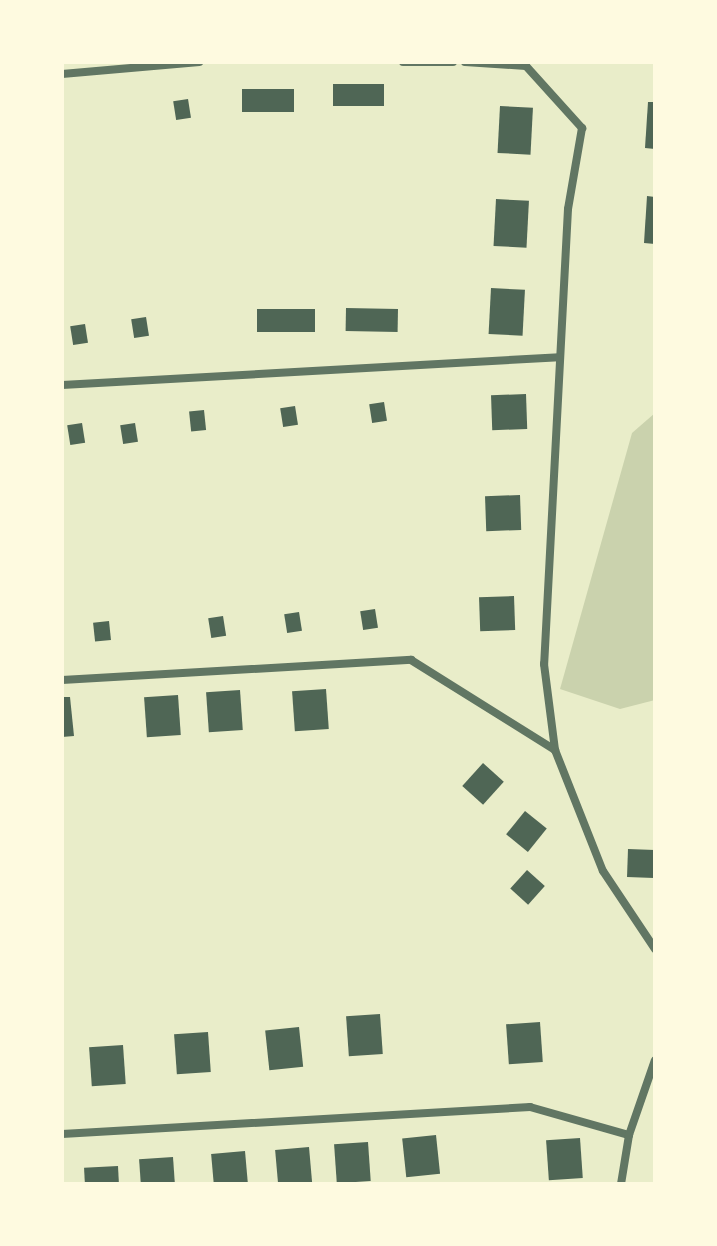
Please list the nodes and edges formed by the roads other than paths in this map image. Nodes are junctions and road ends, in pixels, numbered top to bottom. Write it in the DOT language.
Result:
graph roads {
  1 [pos="199,62"];
  2 [pos="403,62"];
  3 [pos="453,62"];
  4 [pos="465,62"];
  5 [pos="62,74"];
  6 [pos="559,357"];
  7 [pos="62,385"];
  8 [pos="62,680"];
  9 [pos="555,750"];
  10 [pos="655,949"];
  11 [pos="655,1060"];
  12 [pos="62,1134"];
  13 [pos="629,1135"];
  14 [pos="621,1184"];
  1 -- 5 [label="street"];
  2 -- 3 [label="street"];
  4 -- 6 [label="street"];
  6 -- 7 [label="street"];
  6 -- 9 [label="street"];
  8 -- 9 [label="street"];
  9 -- 10 [label="street"];
  11 -- 13 [label="street"];
  12 -- 13 [label="street"];
  13 -- 14 [label="street"];
}
